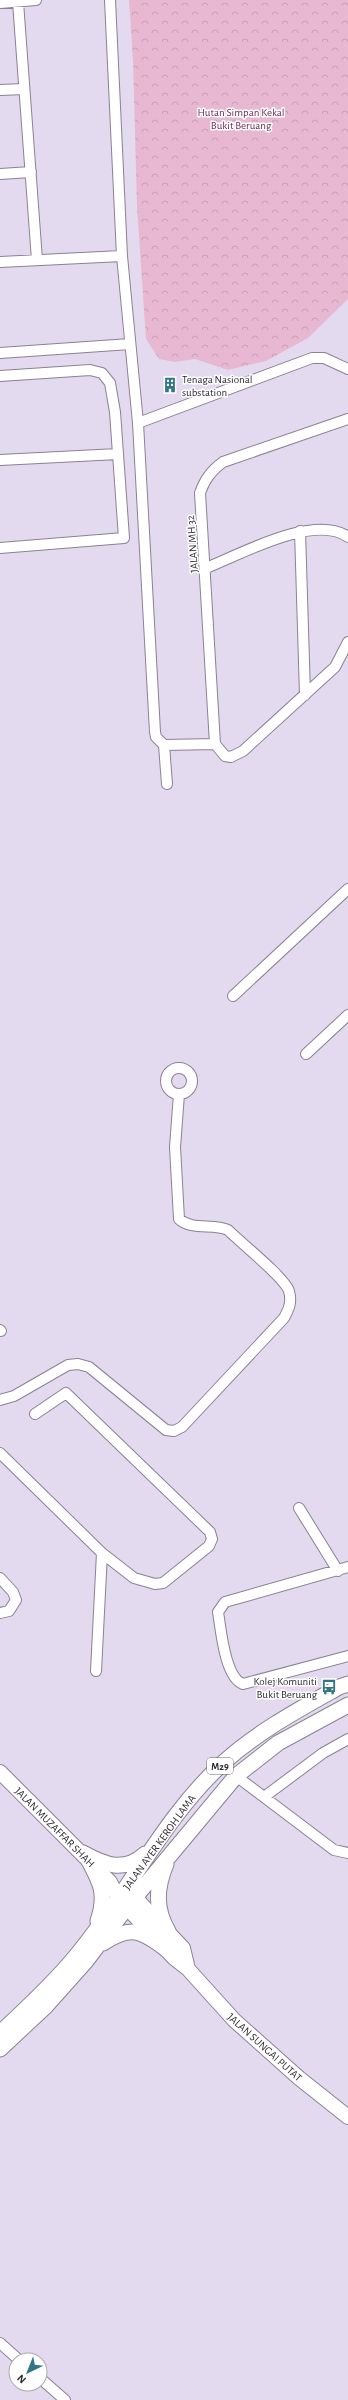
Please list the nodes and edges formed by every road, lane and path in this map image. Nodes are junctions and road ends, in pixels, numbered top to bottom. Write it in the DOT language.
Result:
graph roads {
  1 [pos="36,0"];
  2 [pos="110,0"];
  3 [pos="18,2"];
  4 [pos="0,3"];
  5 [pos="24,89"];
  6 [pos="0,90"];
  7 [pos="31,172"];
  8 [pos="0,174"];
  9 [pos="122,256"];
  10 [pos="37,260"];
  11 [pos="0,262"];
  12 [pos="130,344"];
  13 [pos="0,353"];
  14 [pos="348,369"];
  15 [pos="0,376"];
  16 [pos="348,419"];
  17 [pos="138,423"];
  18 [pos="118,454"];
  19 [pos="0,460"];
  20 [pos="300,531"];
  21 [pos="348,537"];
  22 [pos="0,548"];
  23 [pos="206,568"];
  24 [pos="348,642"];
  25 [pos="305,695"];
  26 [pos="215,744"];
  27 [pos="164,745"];
  28 [pos="167,784"];
  29 [pos="348,889"];
  30 [pos="233,996"];
  31 [pos="348,1015"];
  32 [pos="306,1054"];
  33 [pos="179,1094"];
  34 [pos="0,1400"];
  35 [pos="35,1414"];
  36 [pos="0,1453"];
  37 [pos="299,1508"];
  38 [pos="102,1553"];
  39 [pos="343,1569"];
  40 [pos="0,1578"];
  41 [pos="0,1613"];
  42 [pos="348,1656"];
  43 [pos="96,1671"];
  44 [pos="348,1684"];
  45 [pos="348,1705"];
  46 [pos="348,1739"];
  47 [pos="0,1772"];
  48 [pos="236,1776"];
  49 [pos="264,1797"];
  50 [pos="153,1846"];
  51 [pos="172,1852"];
  52 [pos="348,1853"];
  53 [pos="84,1855"];
  54 [pos="126,1897"];
  55 [pos="168,1932"];
  56 [pos="92,1944"];
  57 [pos="166,1949"];
  58 [pos="188,1969"];
  59 [pos="0,2034"];
  60 [pos="0,2049"];
  61 [pos="348,2117"];
  62 [pos="0,2343"];
  63 [pos="10,2352"];
  64 [pos="48,2385"];
  65 [pos="65,2400"];
  1 -- 3 [label="street"];
  2 -- 9 [label="street"];
  3 -- 4 [label="street"];
  3 -- 5 [label="street"];
  5 -- 6 [label="street"];
  5 -- 7 [label="street"];
  7 -- 8 [label="street"];
  7 -- 10 [label="street"];
  9 -- 10 [label="street"];
  9 -- 12 [label="street"];
  10 -- 11 [label="street"];
  12 -- 13 [label="street"];
  12 -- 17 [label="street"];
  14 -- 17 [label="street"];
  15 -- 18 [label="street"];
  16 -- 23 [label="street, JALAN MH 32"];
  17 -- 27 [label="street"];
  18 -- 19 [label="street"];
  18 -- 22 [label="street"];
  20 -- 21 [label="street"];
  20 -- 23 [label="street"];
  20 -- 25 [label="street"];
  23 -- 26 [label="street, JALAN MH 32"];
  24 -- 25 [label="street"];
  25 -- 26 [label="street"];
  26 -- 27 [label="street"];
  27 -- 28 [label="street"];
  29 -- 30 [label="street"];
  31 -- 32 [label="street"];
  33 -- 34 [label="street"];
  35 -- 38 [label="street"];
  36 -- 38 [label="street"];
  37 -- 39 [label="street"];
  38 -- 43 [label="street"];
  39 -- 42 [label="street"];
  40 -- 41 [label="street"];
  44 -- 50 [label="main road, JALAN AYER KEROH LAMA / M29"];
  45 -- 48 [label="main road, JALAN AYER KEROH LAMA / M29"];
  46 -- 49 [label="street"];
  47 -- 53 [label="main road, JALAN MUZAFFAR SHAH"];
  48 -- 49 [label="street"];
  48 -- 51 [label="main road, JALAN AYER KEROH LAMA / M29"];
  49 -- 52 [label="street"];
  50 -- 53 [label="main road"];
  50 -- 54 [label="main road, JALAN AYER KEROH LAMA / M29"];
  51 -- 54 [label="main road, JALAN AYER KEROH LAMA / M29"];
  51 -- 55 [label="main road"];
  53 -- 54 [label="main road, JALAN MUZAFFAR SHAH"];
  53 -- 56 [label="main road"];
  54 -- 55 [label="main road, JALAN SUNGAI PUTAT"];
  54 -- 56 [label="main road, JALAN AYER KEROH LAMA / M29"];
  54 -- 57 [label="main road, JALAN SUNGAI PUTAT"];
  55 -- 58 [label="main road, JALAN SUNGAI PUTAT"];
  56 -- 57 [label="main road"];
  56 -- 59 [label="main road, JALAN AYER KEROH LAMA / M29"];
  56 -- 60 [label="main road, JALAN AYER KEROH LAMA / M29"];
  57 -- 58 [label="main road, JALAN SUNGAI PUTAT"];
  58 -- 61 [label="main road, JALAN SUNGAI PUTAT"];
  62 -- 63 [label="street"];
  64 -- 65 [label="street"];
}
